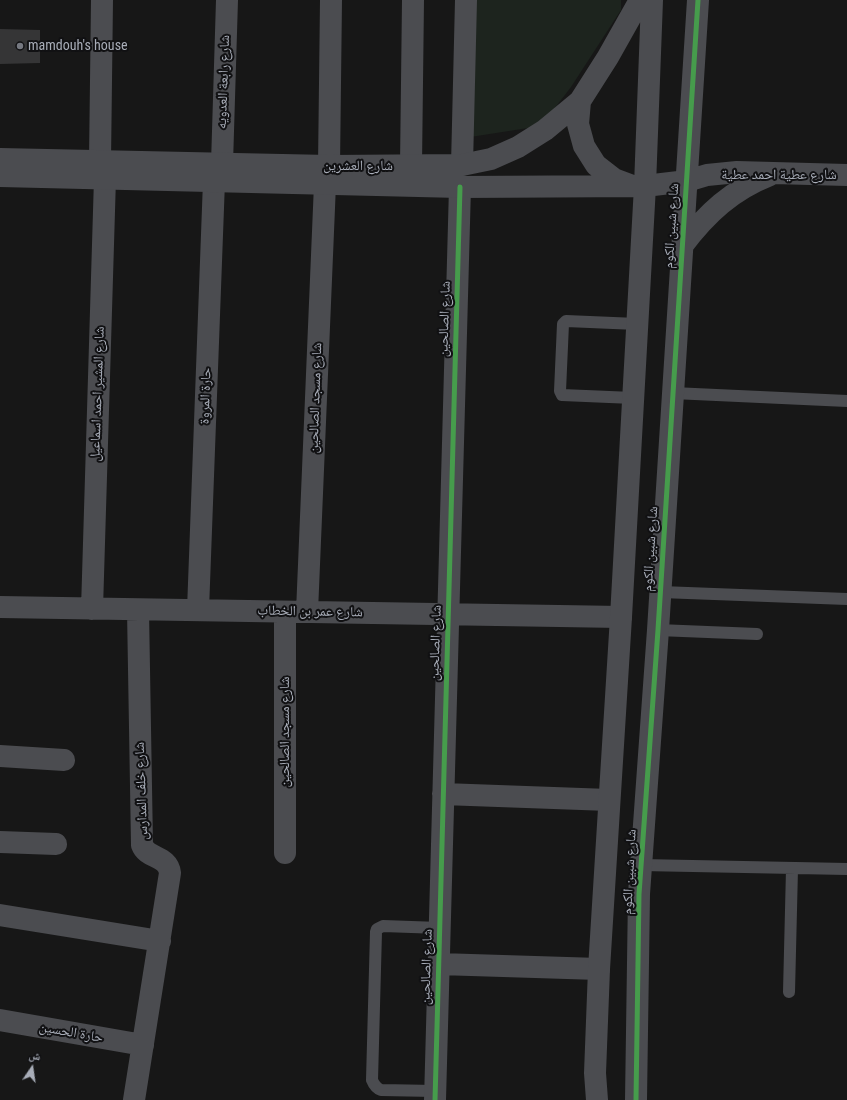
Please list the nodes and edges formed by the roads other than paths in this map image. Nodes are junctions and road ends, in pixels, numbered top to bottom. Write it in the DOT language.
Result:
graph roads {
  1 [pos="102,0"];
  2 [pos="227,0"];
  3 [pos="331,0"];
  4 [pos="413,0"];
  5 [pos="466,0"];
  6 [pos="640,0"];
  7 [pos="652,0"];
  8 [pos="698,0"];
  9 [pos="580,101"];
  10 [pos="0,159"];
  11 [pos="411,165"];
  12 [pos="462,165"];
  13 [pos="102,170"];
  14 [pos="218,172"];
  15 [pos="776,173"];
  16 [pos="327,175"];
  17 [pos="847,175"];
  18 [pos="0,176"];
  19 [pos="687,181"];
  20 [pos="460,187"];
  21 [pos="640,187"];
  22 [pos="682,246"];
  23 [pos="637,324"];
  24 [pos="673,393"];
  25 [pos="633,398"];
  26 [pos="847,401"];
  27 [pos="661,592"];
  28 [pos="847,599"];
  29 [pos="0,607"];
  30 [pos="92,609"];
  31 [pos="138,610"];
  32 [pos="198,610"];
  33 [pos="285,612"];
  34 [pos="307,612"];
  35 [pos="448,614"];
  36 [pos="621,617"];
  37 [pos="658,630"];
  38 [pos="757,634"];
  39 [pos="0,756"];
  40 [pos="64,760"];
  41 [pos="443,794"];
  42 [pos="609,800"];
  43 [pos="0,842"];
  44 [pos="56,844"];
  45 [pos="285,853"];
  46 [pos="641,865"];
  47 [pos="792,869"];
  48 [pos="847,869"];
  49 [pos="0,915"];
  50 [pos="440,928"];
  51 [pos="160,941"];
  52 [pos="439,964"];
  53 [pos="599,969"];
  54 [pos="790,992"];
  55 [pos="0,1020"];
  56 [pos="143,1045"];
  57 [pos="435,1096"];
  58 [pos="134,1100"];
  59 [pos="597,1100"];
  60 [pos="636,1100"];
  1 -- 13 [label="street, شارع المشير احمد اسماعيل"];
  2 -- 14 [label="street, شارع رابعة العدويه"];
  3 -- 16 [label="street, شارع مسجد الصالحين"];
  4 -- 11 [label="street"];
  5 -- 12 [label="street"];
  6 -- 9 [label="street, شارع العشرين"];
  7 -- 21 [label="street, شارع شبين الكوم"];
  8 -- 19 [label="street, شارع شبين الكوم"];
  9 -- 12 [label="street, شارع العشرين"];
  9 -- 21 [label="street"];
  10 -- 13 [label="street, شارع العشرين"];
  11 -- 12 [label="street, شارع العشرين"];
  11 -- 16 [label="street, شارع العشرين"];
  13 -- 14 [label="street, شارع العشرين"];
  13 -- 18 [label="street, شارع العشرين"];
  13 -- 30 [label="street, شارع المشير احمد اسماعيل"];
  14 -- 16 [label="street, شارع العشرين"];
  14 -- 32 [label="street, حارة المروة"];
  15 -- 17 [label="street, شارع عطية احمد عطية"];
  15 -- 19 [label="street, شارع عطية احمد عطية"];
  15 -- 22 [label="street"];
  16 -- 20 [label="street, شارع العشرين"];
  16 -- 34 [label="street, شارع مسجد الصالحين"];
  19 -- 21 [label="street, شارع العشرين"];
  19 -- 22 [label="street, شارع شبين الكوم"];
  20 -- 21 [label="street, شارع العشرين"];
  20 -- 35 [label="street, شارع الصالحين"];
  21 -- 23 [label="street, شارع شبين الكوم"];
  22 -- 24 [label="street, شارع شبين الكوم"];
  23 -- 25 [label="street, شارع شبين الكوم"];
  23 -- 25 [label="lane"];
  24 -- 26 [label="lane"];
  24 -- 27 [label="street, شارع شبين الكوم"];
  25 -- 36 [label="street, شارع شبين الكوم"];
  27 -- 28 [label="lane"];
  27 -- 37 [label="street, شارع شبين الكوم"];
  29 -- 30 [label="street, شارع عمر بن الخطاب"];
  30 -- 31 [label="street, شارع عمر بن الخطاب"];
  31 -- 32 [label="street, شارع عمر بن الخطاب"];
  31 -- 51 [label="street, شارع خلف المدارس"];
  32 -- 33 [label="street, شارع عمر بن الخطاب"];
  33 -- 34 [label="street, شارع عمر بن الخطاب"];
  33 -- 45 [label="street, شارع مسجد الصالحين"];
  34 -- 35 [label="street, شارع عمر بن الخطاب"];
  35 -- 36 [label="street, شارع عمر بن الخطاب"];
  35 -- 41 [label="street, شارع الصالحين"];
  36 -- 42 [label="street, شارع شبين الكوم"];
  37 -- 38 [label="lane"];
  37 -- 46 [label="street, شارع شبين الكوم"];
  39 -- 40 [label="street"];
  41 -- 42 [label="street"];
  41 -- 50 [label="street, شارع الصالحين"];
  42 -- 53 [label="street, شارع شبين الكوم"];
  43 -- 44 [label="street"];
  46 -- 47 [label="lane"];
  46 -- 60 [label="street, شارع شبين الكوم"];
  47 -- 48 [label="lane"];
  47 -- 54 [label="lane"];
  49 -- 51 [label="street"];
  50 -- 52 [label="street, شارع الصالحين"];
  50 -- 57 [label="lane"];
  51 -- 56 [label="street, شارع خلف المدارس"];
  52 -- 53 [label="street"];
  52 -- 57 [label="street, شارع الصالحين"];
  53 -- 59 [label="street, شارع شبين الكوم"];
  55 -- 56 [label="street, حارة الحسين"];
  56 -- 58 [label="street, شارع خلف المدارس"];
}
